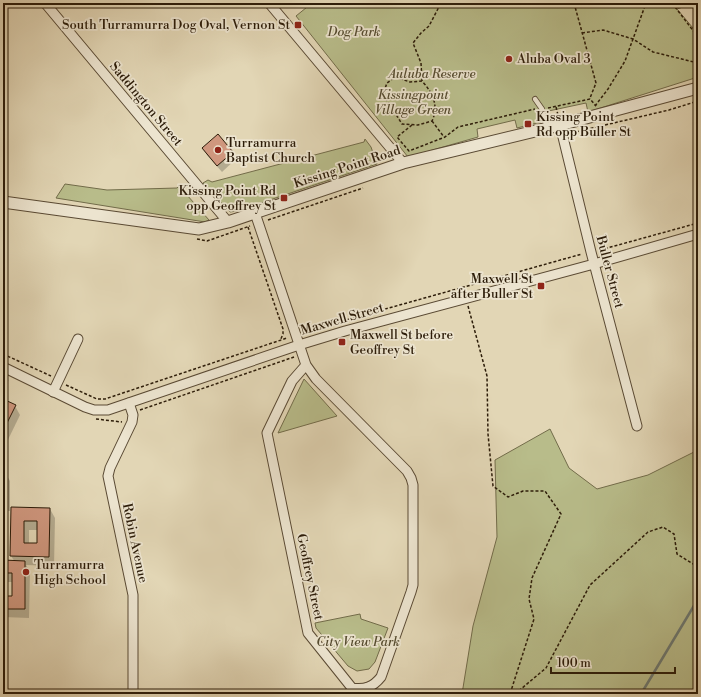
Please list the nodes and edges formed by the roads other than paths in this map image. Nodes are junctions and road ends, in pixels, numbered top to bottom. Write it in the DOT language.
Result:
graph roads {
  1 [pos="45,3"];
  2 [pos="269,3"];
  3 [pos="698,88"];
  4 [pos="535,99"];
  5 [pos="559,122"];
  6 [pos="547,128"];
  7 [pos="403,163"];
  8 [pos="3,202"];
  9 [pos="255,213"];
  10 [pos="228,222"];
  11 [pos="698,234"];
  12 [pos="594,264"];
  13 [pos="78,339"];
  14 [pos="299,345"];
  15 [pos="306,365"];
  16 [pos="3,367"];
  17 [pos="53,392"];
  18 [pos="129,403"];
  19 [pos="637,426"];
  20 [pos="133,694"];
  1 -- 10 [label="street, Saddington Street"];
  2 -- 7 [label="street"];
  3 -- 5 [label="street, Kissing Point Road"];
  4 -- 6 [label="lane"];
  5 -- 6 [label="street, Kissing Point Road"];
  5 -- 12 [label="street, Buller Street"];
  6 -- 7 [label="street, Kissing Point Road"];
  7 -- 9 [label="street, Kissing Point Road"];
  8 -- 10 [label="street, Kissing Point Road"];
  9 -- 10 [label="street, Kissing Point Road"];
  9 -- 14 [label="street, Geoffrey Street"];
  11 -- 12 [label="street, Maxwell Street"];
  12 -- 14 [label="street, Maxwell Street"];
  12 -- 19 [label="street, Buller Street"];
  13 -- 17 [label="street"];
  14 -- 15 [label="street, Geoffrey Street"];
  14 -- 18 [label="street, Maxwell Street"];
  15 -- 15 [label="street, Geoffrey Street"];
  16 -- 17 [label="street, Maxwell Street"];
  17 -- 18 [label="street, Maxwell Street"];
  18 -- 20 [label="street, Robin Avenue"];
}
